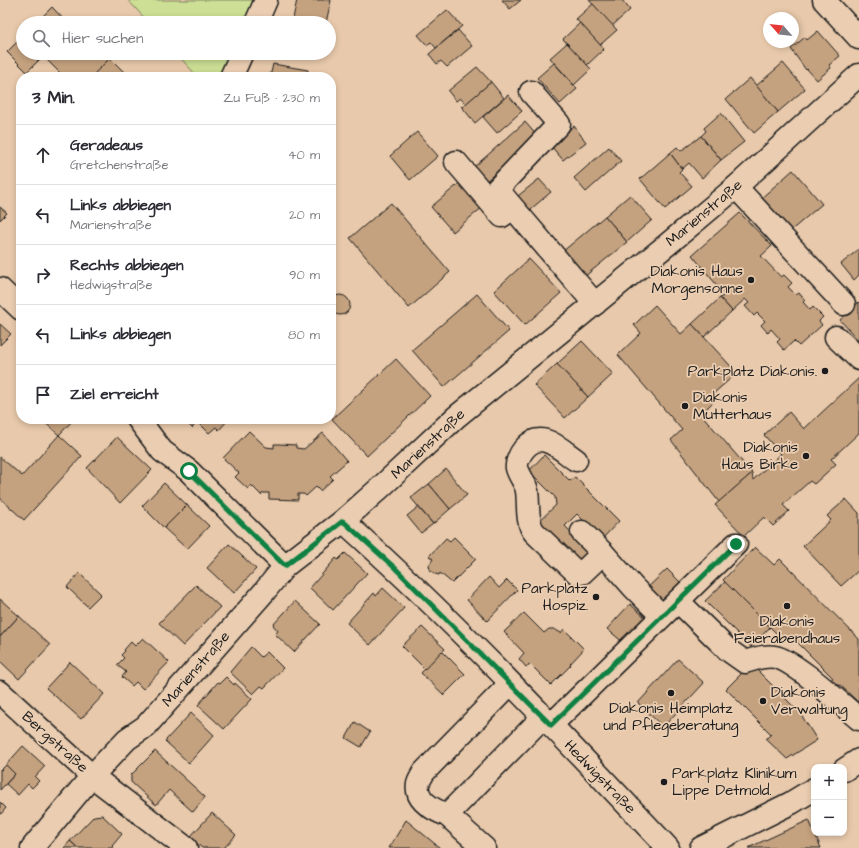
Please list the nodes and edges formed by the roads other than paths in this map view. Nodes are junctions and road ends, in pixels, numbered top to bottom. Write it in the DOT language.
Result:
graph roads {
  1 [pos="266,0"];
  2 [pos="824,0"];
  3 [pos="259,16"];
  4 [pos="859,38"];
  5 [pos="239,60"];
  6 [pos="233,72"];
  7 [pos="859,75"];
  8 [pos="531,92"];
  9 [pos="456,162"];
  10 [pos="736,187"];
  11 [pos="0,289"];
  12 [pos="16,304"];
  13 [pos="844,304"];
  14 [pos="590,308"];
  15 [pos="836,337"];
  16 [pos="859,360"];
  17 [pos="143,424"];
  18 [pos="576,460"];
  19 [pos="343,521"];
  20 [pos="582,532"];
  21 [pos="736,544"];
  22 [pos="603,553"];
  23 [pos="285,566"];
  24 [pos="678,601"];
  25 [pos="662,616"];
  26 [pos="510,684"];
  27 [pos="0,692"];
  28 [pos="859,719"];
  29 [pos="547,721"];
  30 [pos="859,760"];
  31 [pos="847,768"];
  32 [pos="92,776"];
  33 [pos="811,791"];
  34 [pos="447,815"];
  35 [pos="32,848"];
  36 [pos="186,848"];
  37 [pos="484,848"];
  38 [pos="668,848"];
  39 [pos="701,848"];
  1 -- 3 [label="street"];
  2 -- 4 [label="street"];
  5 -- 6 [label="street"];
  7 -- 10 [label="street, Marienstraße"];
  8 -- 14 [label="street"];
  9 -- 14 [label="street"];
  10 -- 13 [label="street"];
  10 -- 14 [label="street, Marienstraße"];
  11 -- 12 [label="street"];
  14 -- 19 [label="street, Marienstraße"];
  15 -- 16 [label="street"];
  17 -- 23 [label="street"];
  18 -- 22 [label="street"];
  19 -- 23 [label="street, Marienstraße"];
  19 -- 26 [label="street, Hedwigstraße"];
  20 -- 22 [label="street"];
  21 -- 24 [label="street"];
  22 -- 25 [label="street"];
  23 -- 32 [label="street, Marienstraße"];
  24 -- 25 [label="street"];
  24 -- 28 [label="street"];
  25 -- 29 [label="street"];
  26 -- 29 [label="street, Hedwigstraße"];
  26 -- 34 [label="street"];
  27 -- 32 [label="street, Bergstraße"];
  29 -- 34 [label="street"];
  29 -- 38 [label="street, Hedwigstraße"];
  30 -- 31 [label="street"];
  32 -- 35 [label="street, Marienstraße"];
  32 -- 36 [label="street, Bergstraße"];
  33 -- 39 [label="street"];
  34 -- 37 [label="street"];
}
